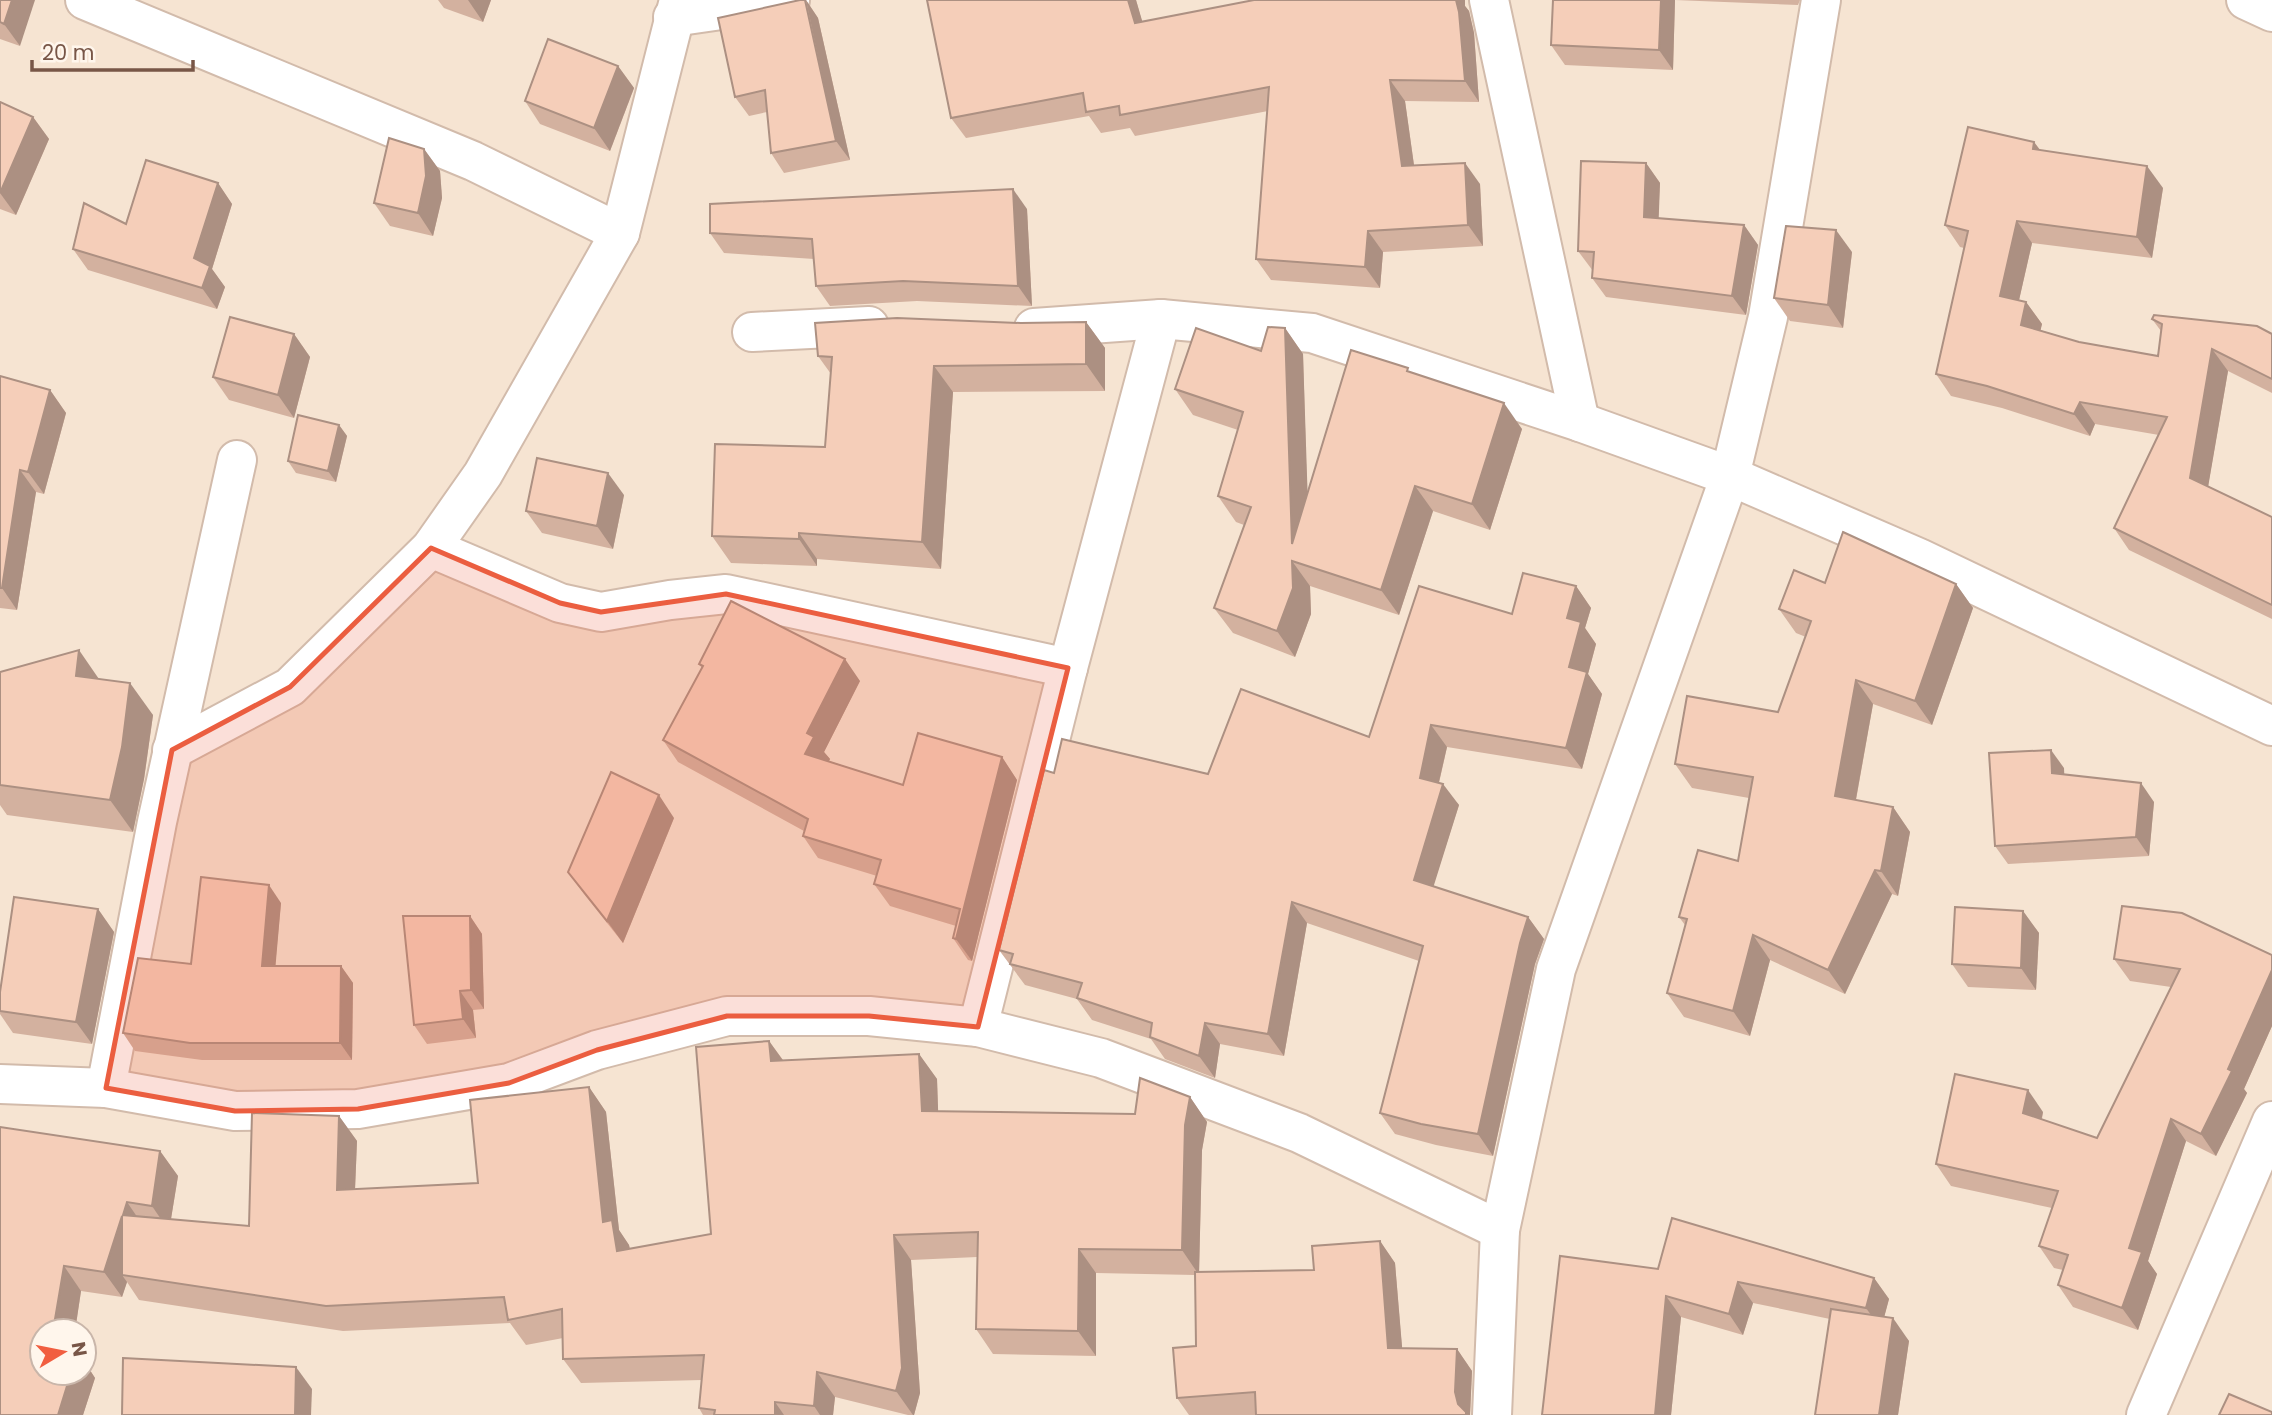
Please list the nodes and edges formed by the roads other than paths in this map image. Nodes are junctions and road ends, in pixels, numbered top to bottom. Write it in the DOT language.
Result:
graph roads {
  1 [pos="86,0"];
  2 [pos="790,0"];
  3 [pos="1489,0"];
  4 [pos="1822,0"];
  5 [pos="2246,0"];
  6 [pos="676,8"];
  7 [pos="2272,12"];
  8 [pos="620,233"];
  9 [pos="1161,319"];
  10 [pos="903,324"];
  11 [pos="1000,327"];
  12 [pos="752,332"];
  13 [pos="1580,422"];
  14 [pos="237,460"];
  15 [pos="1730,476"];
  16 [pos="432,548"];
  17 [pos="1068,668"];
  18 [pos="2272,726"];
  19 [pos="172,750"];
  20 [pos="978,1027"];
  21 [pos="0,1084"];
  22 [pos="106,1088"];
  23 [pos="2272,1121"];
  24 [pos="1500,1230"];
  25 [pos="1492,1415"];
  26 [pos="2146,1415"];
  1 -- 8 [label="street"];
  2 -- 6 [label="street"];
  3 -- 13 [label="street"];
  4 -- 15 [label="street"];
  5 -- 7 [label="street"];
  6 -- 8 [label="street"];
  8 -- 16 [label="street"];
  9 -- 11 [label="street"];
  9 -- 13 [label="street"];
  9 -- 17 [label="street"];
  10 -- 12 [label="street"];
  13 -- 15 [label="street"];
  14 -- 19 [label="street"];
  15 -- 18 [label="street"];
  15 -- 24 [label="street"];
  16 -- 17 [label="street"];
  16 -- 19 [label="street"];
  17 -- 20 [label="street"];
  19 -- 22 [label="street"];
  20 -- 22 [label="street"];
  20 -- 24 [label="street"];
  21 -- 22 [label="street"];
  23 -- 26 [label="street"];
  24 -- 25 [label="street"];
}
